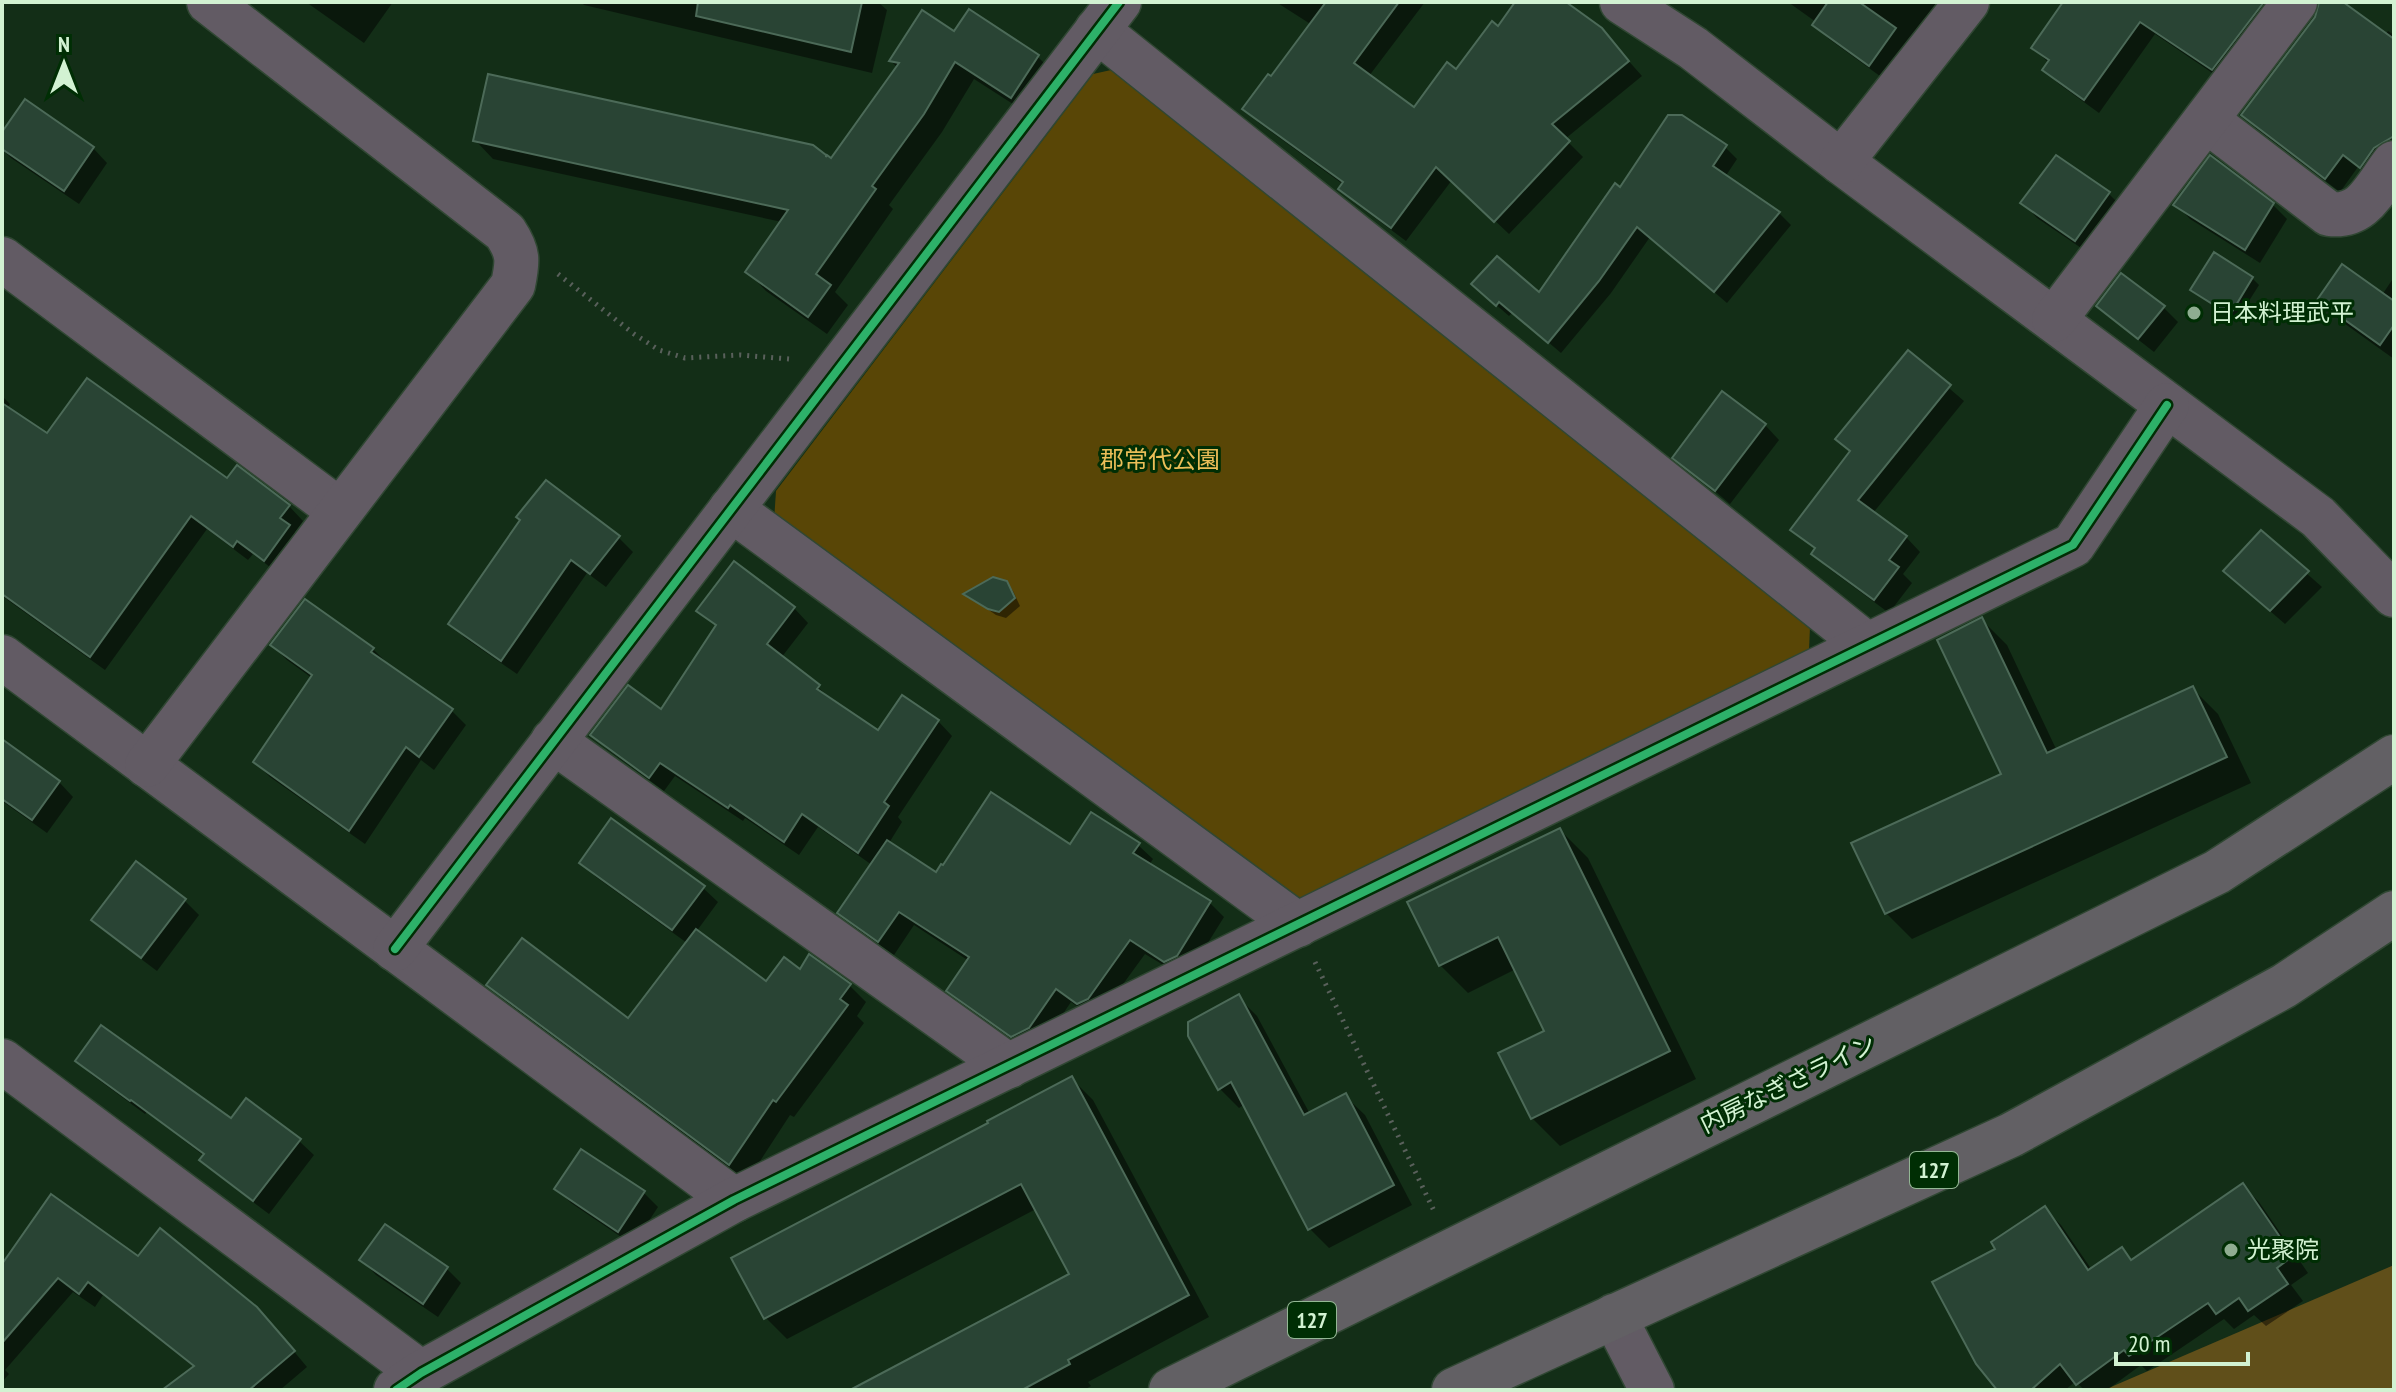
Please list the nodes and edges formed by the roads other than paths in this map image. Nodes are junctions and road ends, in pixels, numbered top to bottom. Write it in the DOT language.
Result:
graph roads {
  1 [pos="209,2"];
  2 [pos="1622,2"];
  3 [pos="1967,2"];
  4 [pos="2295,2"];
  5 [pos="1108,16"];
  6 [pos="2206,120"];
  7 [pos="1841,162"];
  8 [pos="2394,163"];
  9 [pos="2,259"];
  10 [pos="2054,320"];
  11 [pos="2167,405"];
  12 [pos="731,509"];
  13 [pos="340,511"];
  14 [pos="2394,595"];
  15 [pos="1867,645"];
  16 [pos="2,657"];
  17 [pos="553,741"];
  18 [pos="2394,757"];
  19 [pos="147,765"];
  20 [pos="2394,913"];
  21 [pos="1298,925"];
  22 [pos="395,949"];
  23 [pos="2,1061"];
  24 [pos="1009,1066"];
  25 [pos="734,1200"];
  26 [pos="1614,1316"];
  27 [pos="408,1382"];
  28 [pos="1171,1390"];
  29 [pos="1454,1390"];
  30 [pos="1652,1390"];
  1 -- 13 [label="street"];
  2 -- 7 [label="street"];
  3 -- 7 [label="street"];
  4 -- 6 [label="street"];
  5 -- 12 [label="street"];
  5 -- 15 [label="street"];
  6 -- 8 [label="street"];
  6 -- 10 [label="street"];
  7 -- 10 [label="street"];
  9 -- 13 [label="street"];
  10 -- 11 [label="street"];
  11 -- 14 [label="street"];
  11 -- 15 [label="street"];
  12 -- 17 [label="street"];
  12 -- 21 [label="street"];
  13 -- 19 [label="street"];
  15 -- 21 [label="street"];
  16 -- 19 [label="street"];
  17 -- 22 [label="street"];
  17 -- 24 [label="street"];
  18 -- 28 [label="highway, 内房なぎさライン / 127"];
  19 -- 22 [label="street"];
  20 -- 26 [label="highway, 127"];
  21 -- 24 [label="street"];
  22 -- 25 [label="street"];
  23 -- 27 [label="street"];
  24 -- 25 [label="street"];
  25 -- 27 [label="street"];
  26 -- 29 [label="highway, 127"];
  26 -- 30 [label="street"];
}
